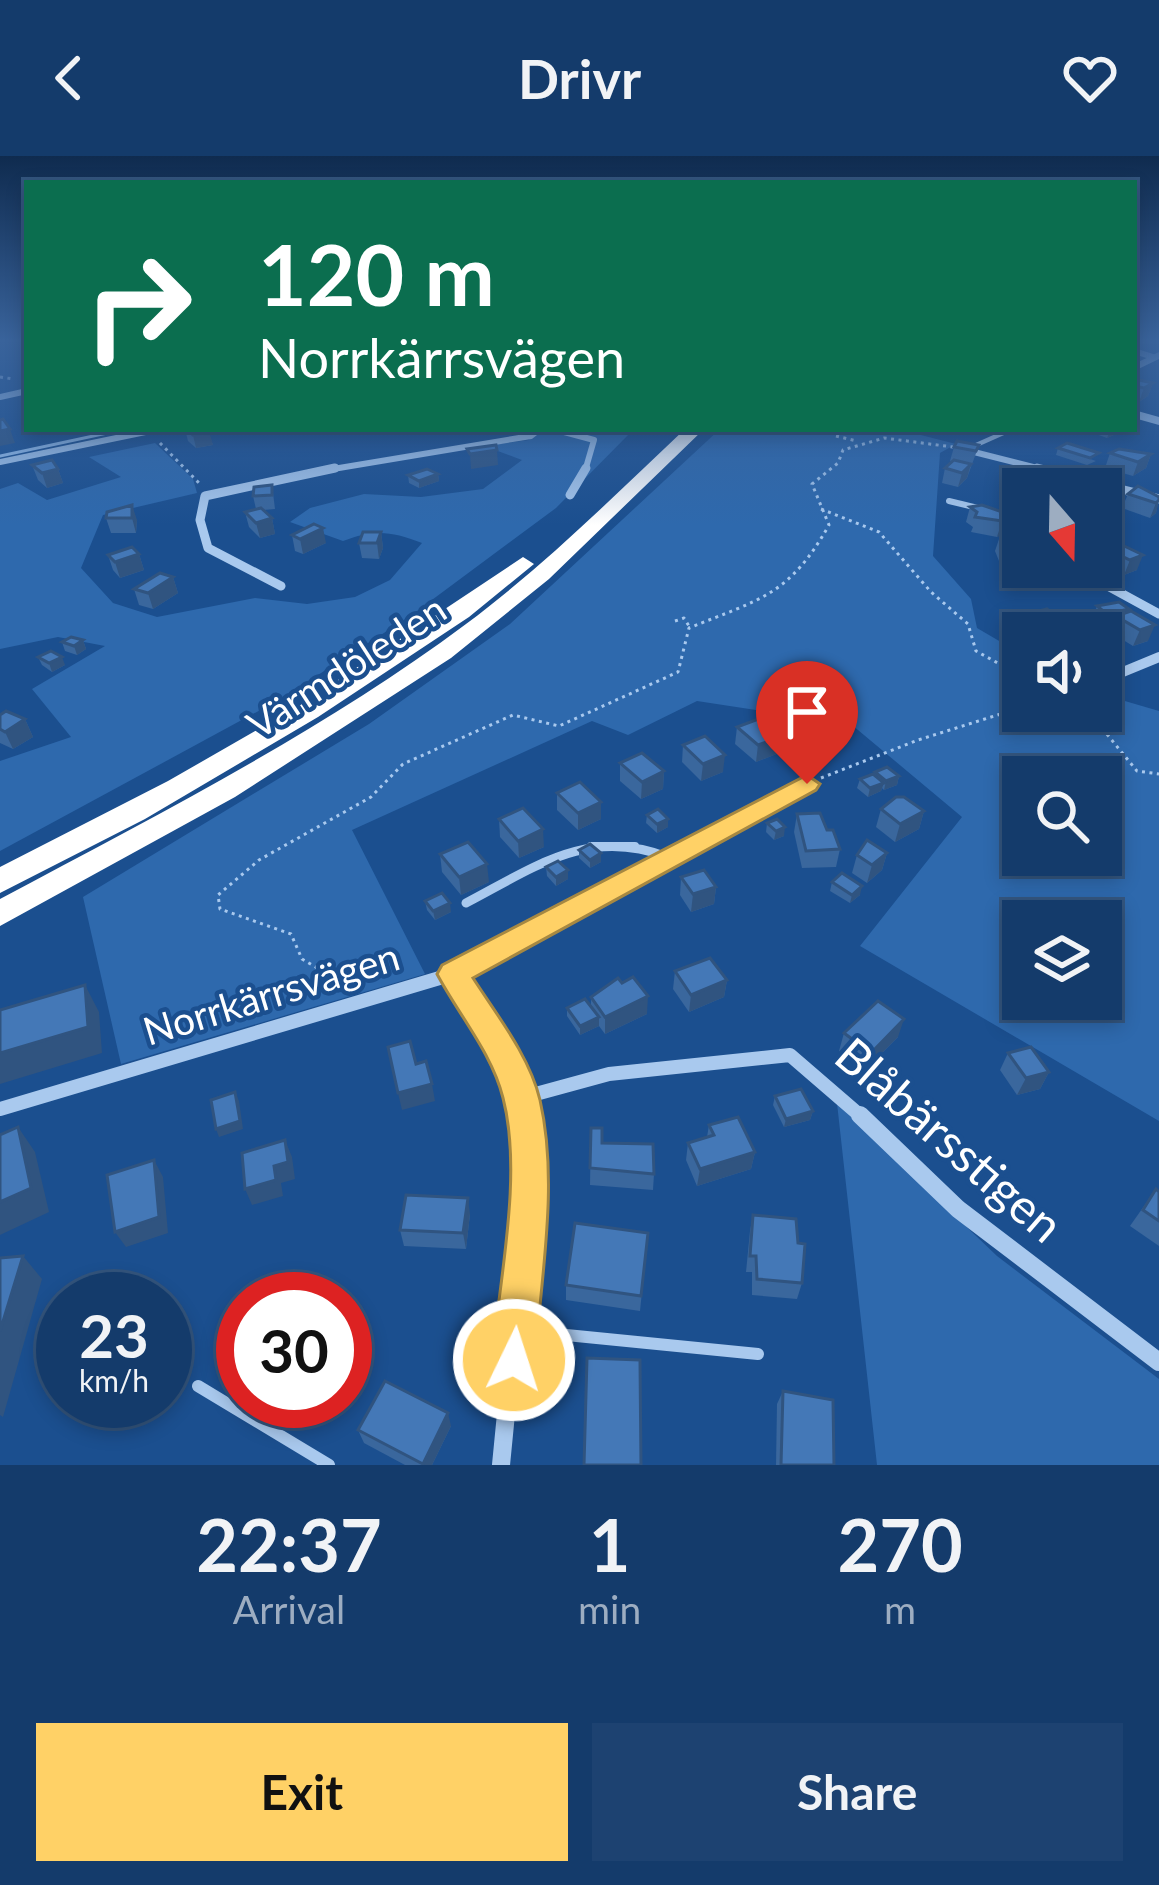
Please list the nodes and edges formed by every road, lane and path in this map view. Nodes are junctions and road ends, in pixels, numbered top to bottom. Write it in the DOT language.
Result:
graph roads {
  1 [pos="145,432"];
  2 [pos="530,432"];
  3 [pos="564,432"];
  4 [pos="665,432"];
  5 [pos="692,432"];
  6 [pos="1006,432"];
  7 [pos="836,436"];
  8 [pos="859,441"];
  9 [pos="966,450"];
  10 [pos="0,462"];
  11 [pos="569,495"];
  12 [pos="205,496"];
  13 [pos="1159,499"];
  14 [pos="949,501"];
  15 [pos="821,509"];
  16 [pos="1002,514"];
  17 [pos="281,586"];
  18 [pos="1111,588"];
  19 [pos="1159,614"];
  20 [pos="674,621"];
  21 [pos="688,628"];
  22 [pos="1159,657"];
  23 [pos="1002,668"];
  24 [pos="1122,672"];
  25 [pos="1002,714"];
  26 [pos="1105,732"];
  27 [pos="1159,774"];
  28 [pos="807,784"];
  29 [pos="667,856"];
  30 [pos="0,880"];
  31 [pos="466,903"];
  32 [pos="0,914"];
  33 [pos="453,974"];
  34 [pos="336,1007"];
  35 [pos="521,1098"];
  36 [pos="0,1109"];
  37 [pos="516,1330"];
  38 [pos="758,1354"];
  39 [pos="1159,1362"];
  40 [pos="198,1386"];
  41 [pos="329,1465"];
  42 [pos="501,1465"];
  1 -- 10 [label="street"];
  1 -- 12 [label="path"];
  2 -- 12 [label="street"];
  3 -- 11 [label="street"];
  4 -- 30 [label="highway, Värmdöleden"];
  5 -- 32 [label="highway, Värmdöleden"];
  6 -- 9 [label="lane"];
  7 -- 8 [label="path"];
  8 -- 9 [label="path"];
  8 -- 15 [label="path"];
  9 -- 13 [label="street"];
  12 -- 17 [label="street"];
  14 -- 16 [label="lane"];
  15 -- 21 [label="path"];
  15 -- 23 [label="path"];
  18 -- 19 [label="street"];
  20 -- 21 [label="path"];
  21 -- 34 [label="path"];
  22 -- 24 [label="street"];
  25 -- 28 [label="path"];
  26 -- 27 [label="path"];
  28 -- 29 [label="street, Norrkärrsvägen"];
  29 -- 31 [label="lane"];
  29 -- 33 [label="street, Norrkärrsvägen"];
  33 -- 34 [label="street, Norrkärrsvägen"];
  33 -- 35 [label="street"];
  34 -- 36 [label="street, Norrkärrsvägen"];
  35 -- 37 [label="street"];
  35 -- 39 [label="street, Blåbärsstigen"];
  37 -- 38 [label="lane"];
  37 -- 42 [label="street"];
  40 -- 41 [label="lane"];
}
